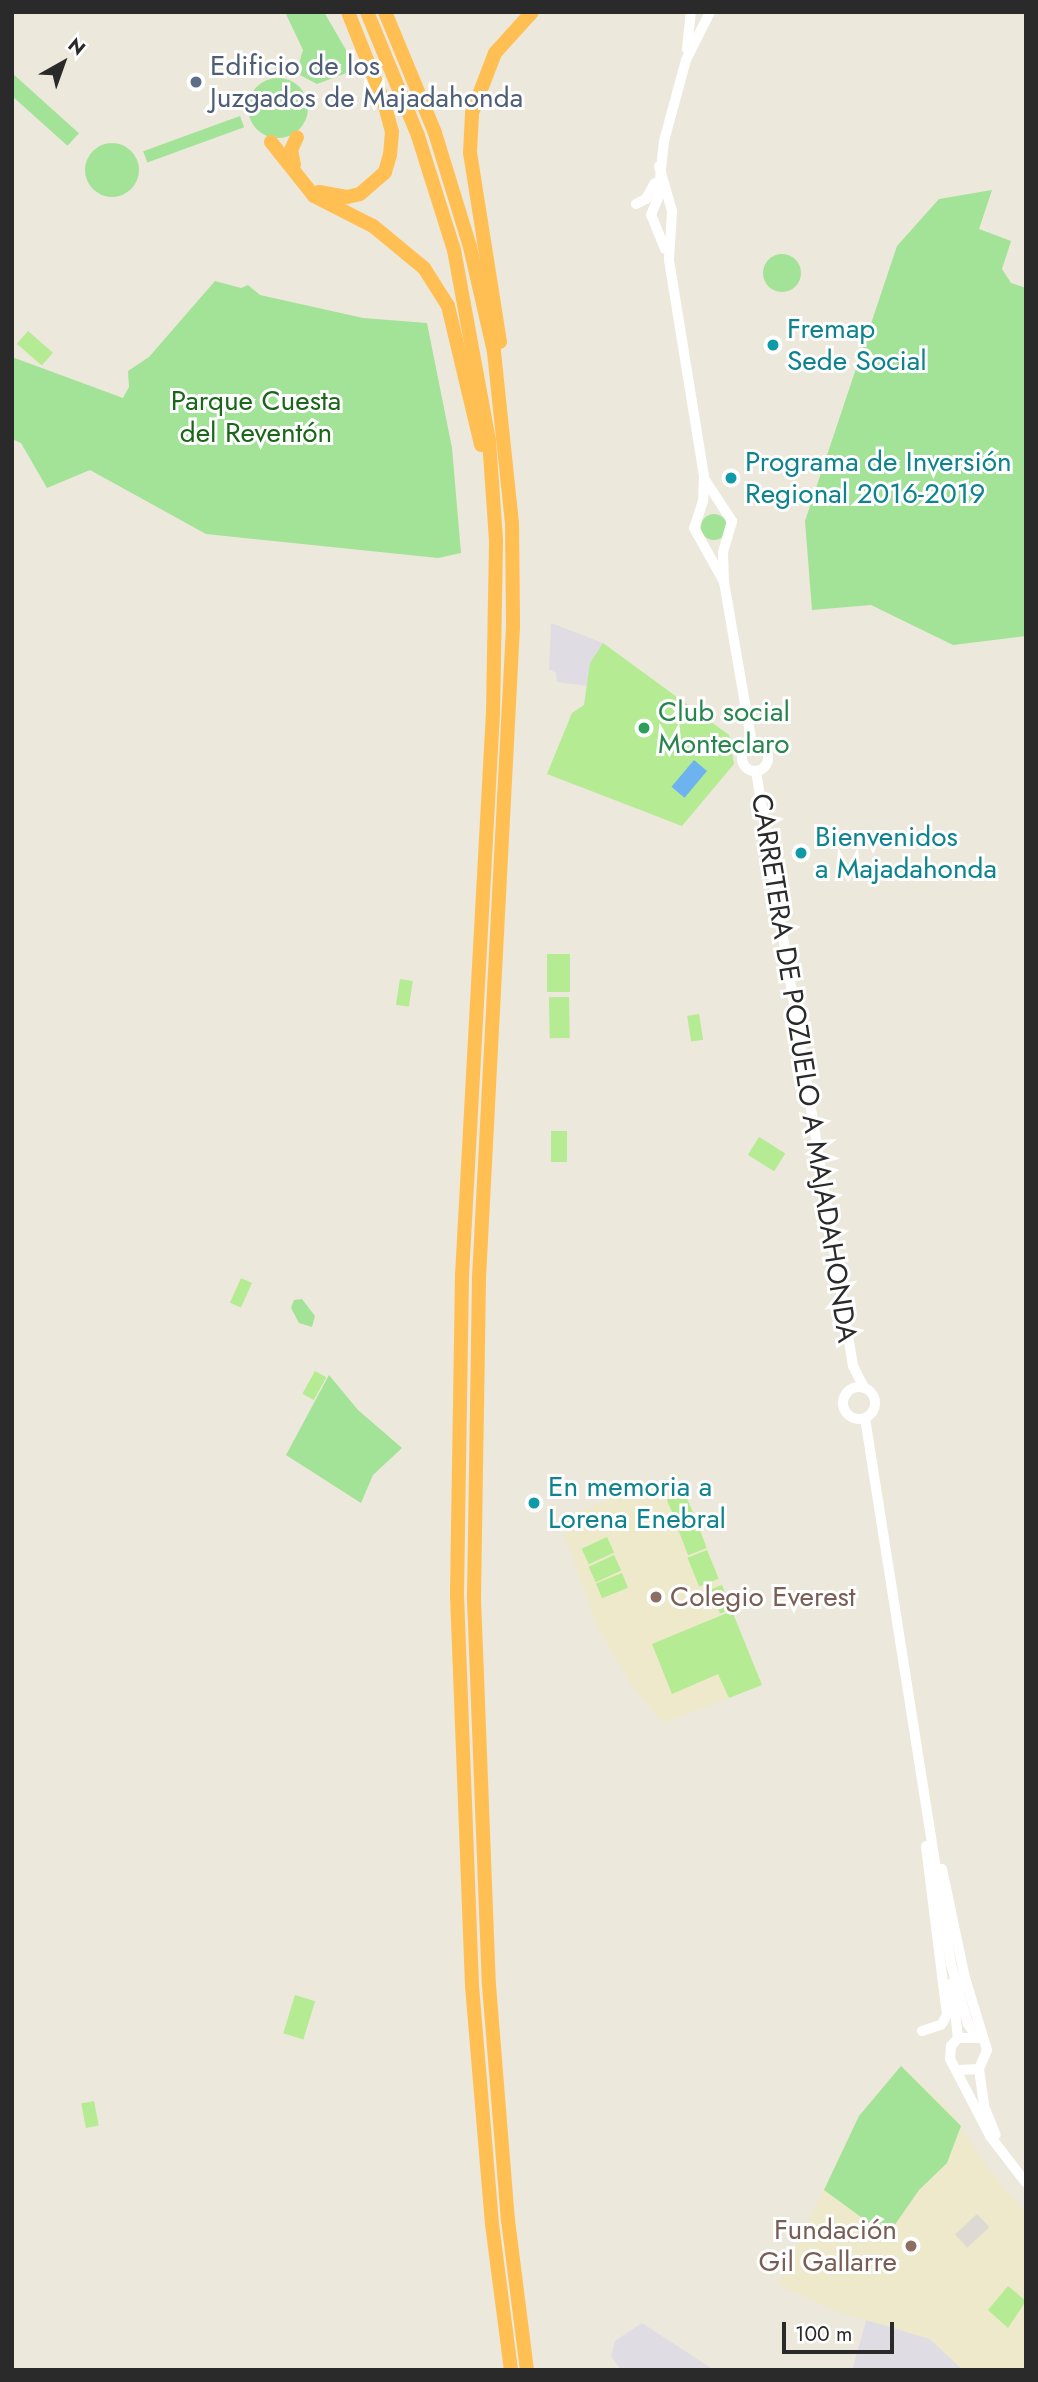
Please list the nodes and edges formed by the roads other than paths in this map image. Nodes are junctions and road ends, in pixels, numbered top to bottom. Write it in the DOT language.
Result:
graph roads {
  1 [pos="348,12"];
  2 [pos="367,12"];
  3 [pos="385,12"];
  4 [pos="532,12"];
  5 [pos="691,12"];
  6 [pos="710,12"];
  7 [pos="686,60"];
  8 [pos="297,137"];
  9 [pos="271,142"];
  10 [pos="659,166"];
  11 [pos="669,205"];
  12 [pos="654,206"];
  13 [pos="670,221"];
  14 [pos="654,222"];
  15 [pos="669,260"];
  16 [pos="505,431"];
  17 [pos="704,476"];
  18 [pos="724,510"];
  19 [pos="700,513"];
  20 [pos="728,540"];
  21 [pos="496,541"];
  22 [pos="701,542"];
  23 [pos="724,582"];
  24 [pos="752,744"];
  25 [pos="756,771"];
  26 [pos="853,1362"];
  27 [pos="864,1388"];
  28 [pos="850,1390"];
  29 [pos="853,1418"];
  30 [pos="865,1418"];
  31 [pos="865,1436"];
  32 [pos="922,1786"];
  33 [pos="951,1964"];
  34 [pos="922,2031"];
  35 [pos="976,2036"];
  36 [pos="958,2038"];
  37 [pos="985,2044"];
  38 [pos="979,2069"];
  39 [pos="959,2070"];
  40 [pos="1026,2183"];
  41 [pos="505,2340"];
  42 [pos="504,2370"];
  43 [pos="511,2370"];
  44 [pos="527,2370"];
  1 -- 8 [label="highway"];
  2 -- 21 [label="highway"];
  3 -- 16 [label="highway"];
  4 -- 16 [label="highway"];
  5 -- 7 [label="street"];
  6 -- 7 [label="street"];
  7 -- 10 [label="street"];
  9 -- 21 [label="highway"];
  10 -- 11 [label="street"];
  10 -- 12 [label="street"];
  10 -- 12 [label="street"];
  11 -- 12 [label="street"];
  11 -- 13 [label="street"];
  12 -- 14 [label="street"];
  13 -- 14 [label="street"];
  13 -- 15 [label="street"];
  14 -- 15 [label="street"];
  15 -- 17 [label="street"];
  16 -- 44 [label="highway"];
  17 -- 18 [label="street"];
  17 -- 19 [label="street"];
  18 -- 19 [label="street"];
  18 -- 20 [label="street"];
  19 -- 22 [label="street"];
  20 -- 22 [label="street"];
  20 -- 23 [label="street"];
  21 -- 41 [label="highway"];
  22 -- 23 [label="street"];
  23 -- 24 [label="street"];
  24 -- 25 [label="street"];
  24 -- 25 [label="street"];
  25 -- 26 [label="street, CARRETERA DE POZUELO A MAJADAHONDA"];
  26 -- 27 [label="street, CARRETERA DE POZUELO A MAJADAHONDA"];
  26 -- 28 [label="street, CARRETERA DE POZUELO A MAJADAHONDA"];
  27 -- 28 [label="street"];
  27 -- 30 [label="street"];
  28 -- 29 [label="street"];
  29 -- 30 [label="street"];
  29 -- 31 [label="street"];
  30 -- 31 [label="street"];
  31 -- 32 [label="street"];
  32 -- 33 [label="street"];
  32 -- 34 [label="street"];
  32 -- 37 [label="street"];
  33 -- 35 [label="street"];
  33 -- 36 [label="street"];
  35 -- 36 [label="street"];
  35 -- 37 [label="street"];
  36 -- 39 [label="street"];
  37 -- 38 [label="street"];
  38 -- 39 [label="street"];
  38 -- 40 [label="street"];
  39 -- 40 [label="street"];
  41 -- 42 [label="highway"];
  41 -- 43 [label="highway"];
}
